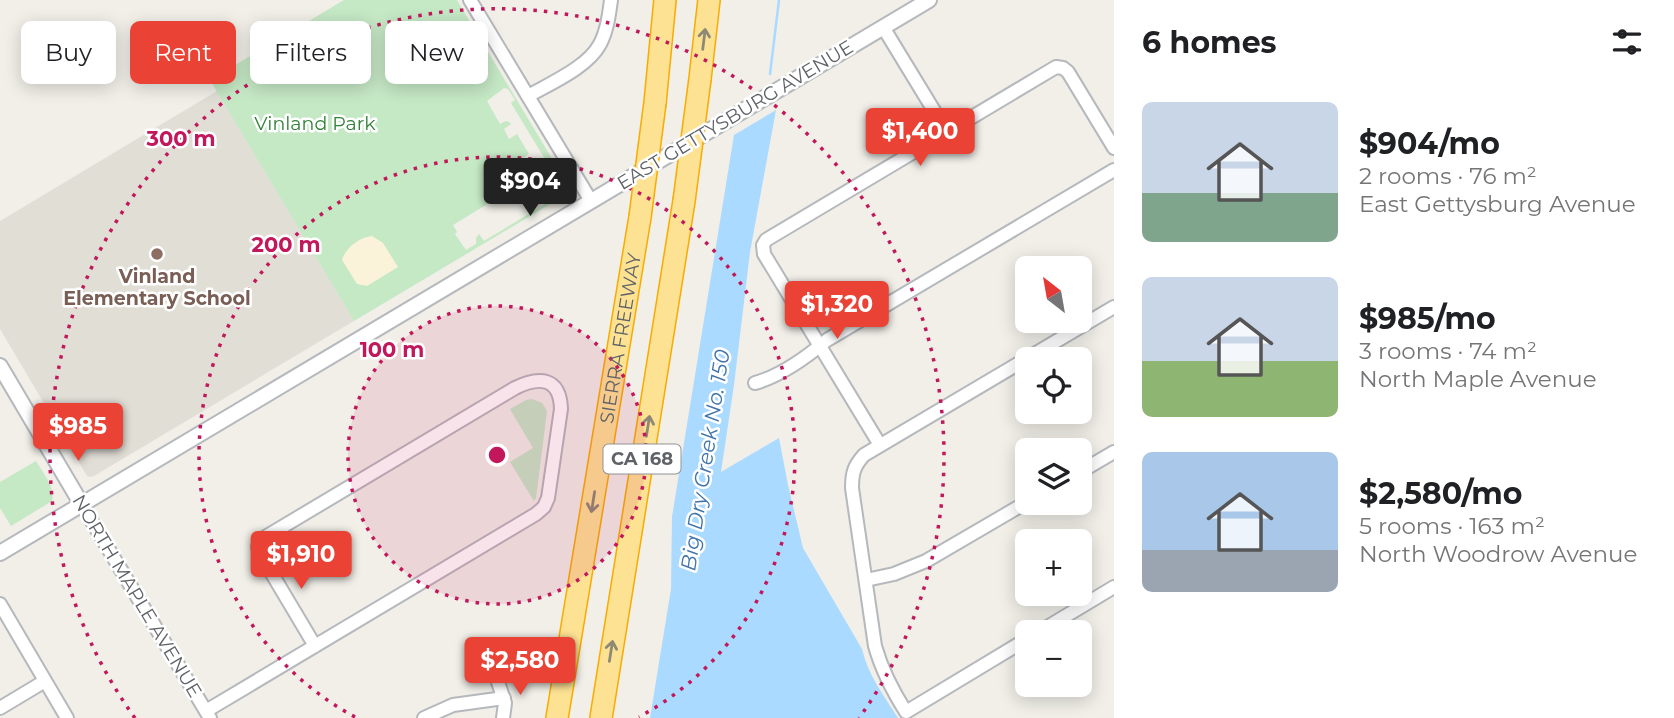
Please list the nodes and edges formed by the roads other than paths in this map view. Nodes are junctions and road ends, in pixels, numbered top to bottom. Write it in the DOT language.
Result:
graph roads {
  1 [pos="470,0"];
  2 [pos="611,0"];
  3 [pos="665,0"];
  4 [pos="709,0"];
  5 [pos="929,0"];
  6 [pos="883,27"];
  7 [pos="528,96"];
  8 [pos="947,132"];
  9 [pos="1114,148"];
  10 [pos="1114,170"];
  11 [pos="591,201"];
  12 [pos="1114,307"];
  13 [pos="820,346"];
  14 [pos="0,366"];
  15 [pos="755,383"];
  16 [pos="880,445"];
  17 [pos="1114,452"];
  18 [pos="1092,465"];
  19 [pos="82,505"];
  20 [pos="1015,509"];
  21 [pos="0,553"];
  22 [pos="866,580"];
  23 [pos="1114,587"];
  24 [pos="0,604"];
  25 [pos="1059,620"];
  26 [pos="315,646"];
  27 [pos="1015,646"];
  28 [pos="498,679"];
  29 [pos="45,681"];
  30 [pos="504,698"];
  31 [pos="0,708"];
  32 [pos="208,714"];
  33 [pos="67,718"];
  34 [pos="424,718"];
  35 [pos="503,718"];
  36 [pos="557,718"];
  37 [pos="601,718"];
  1 -- 7 [label="street"];
  2 -- 7 [label="street"];
  3 -- 36 [label="highway, SIERRA FREEWAY / CA 168, one-way, bridge"];
  37 -- 4 [label="highway, CA 168, one-way, bridge"];
  5 -- 6 [label="street, EAST GETTYSBURG AVENUE"];
  6 -- 8 [label="street"];
  6 -- 11 [label="street, EAST GETTYSBURG AVENUE"];
  7 -- 11 [label="street"];
  8 -- 9 [label="street"];
  8 -- 13 [label="street"];
  10 -- 13 [label="street"];
  11 -- 19 [label="street, EAST GETTYSBURG AVENUE"];
  12 -- 16 [label="street"];
  13 -- 15 [label="street"];
  13 -- 16 [label="street"];
  14 -- 19 [label="street, NORTH MAPLE AVENUE"];
  16 -- 22 [label="street"];
  17 -- 18 [label="street"];
  19 -- 21 [label="street, EAST GETTYSBURG AVENUE"];
  19 -- 32 [label="street, NORTH MAPLE AVENUE"];
  20 -- 22 [label="street"];
  22 -- 27 [label="street"];
  23 -- 25 [label="street"];
  24 -- 29 [label="street"];
  26 -- 26 [label="street"];
  26 -- 32 [label="street"];
  28 -- 30 [label="street"];
  29 -- 31 [label="street"];
  29 -- 33 [label="street"];
  30 -- 34 [label="street"];
  30 -- 35 [label="street"];
}
